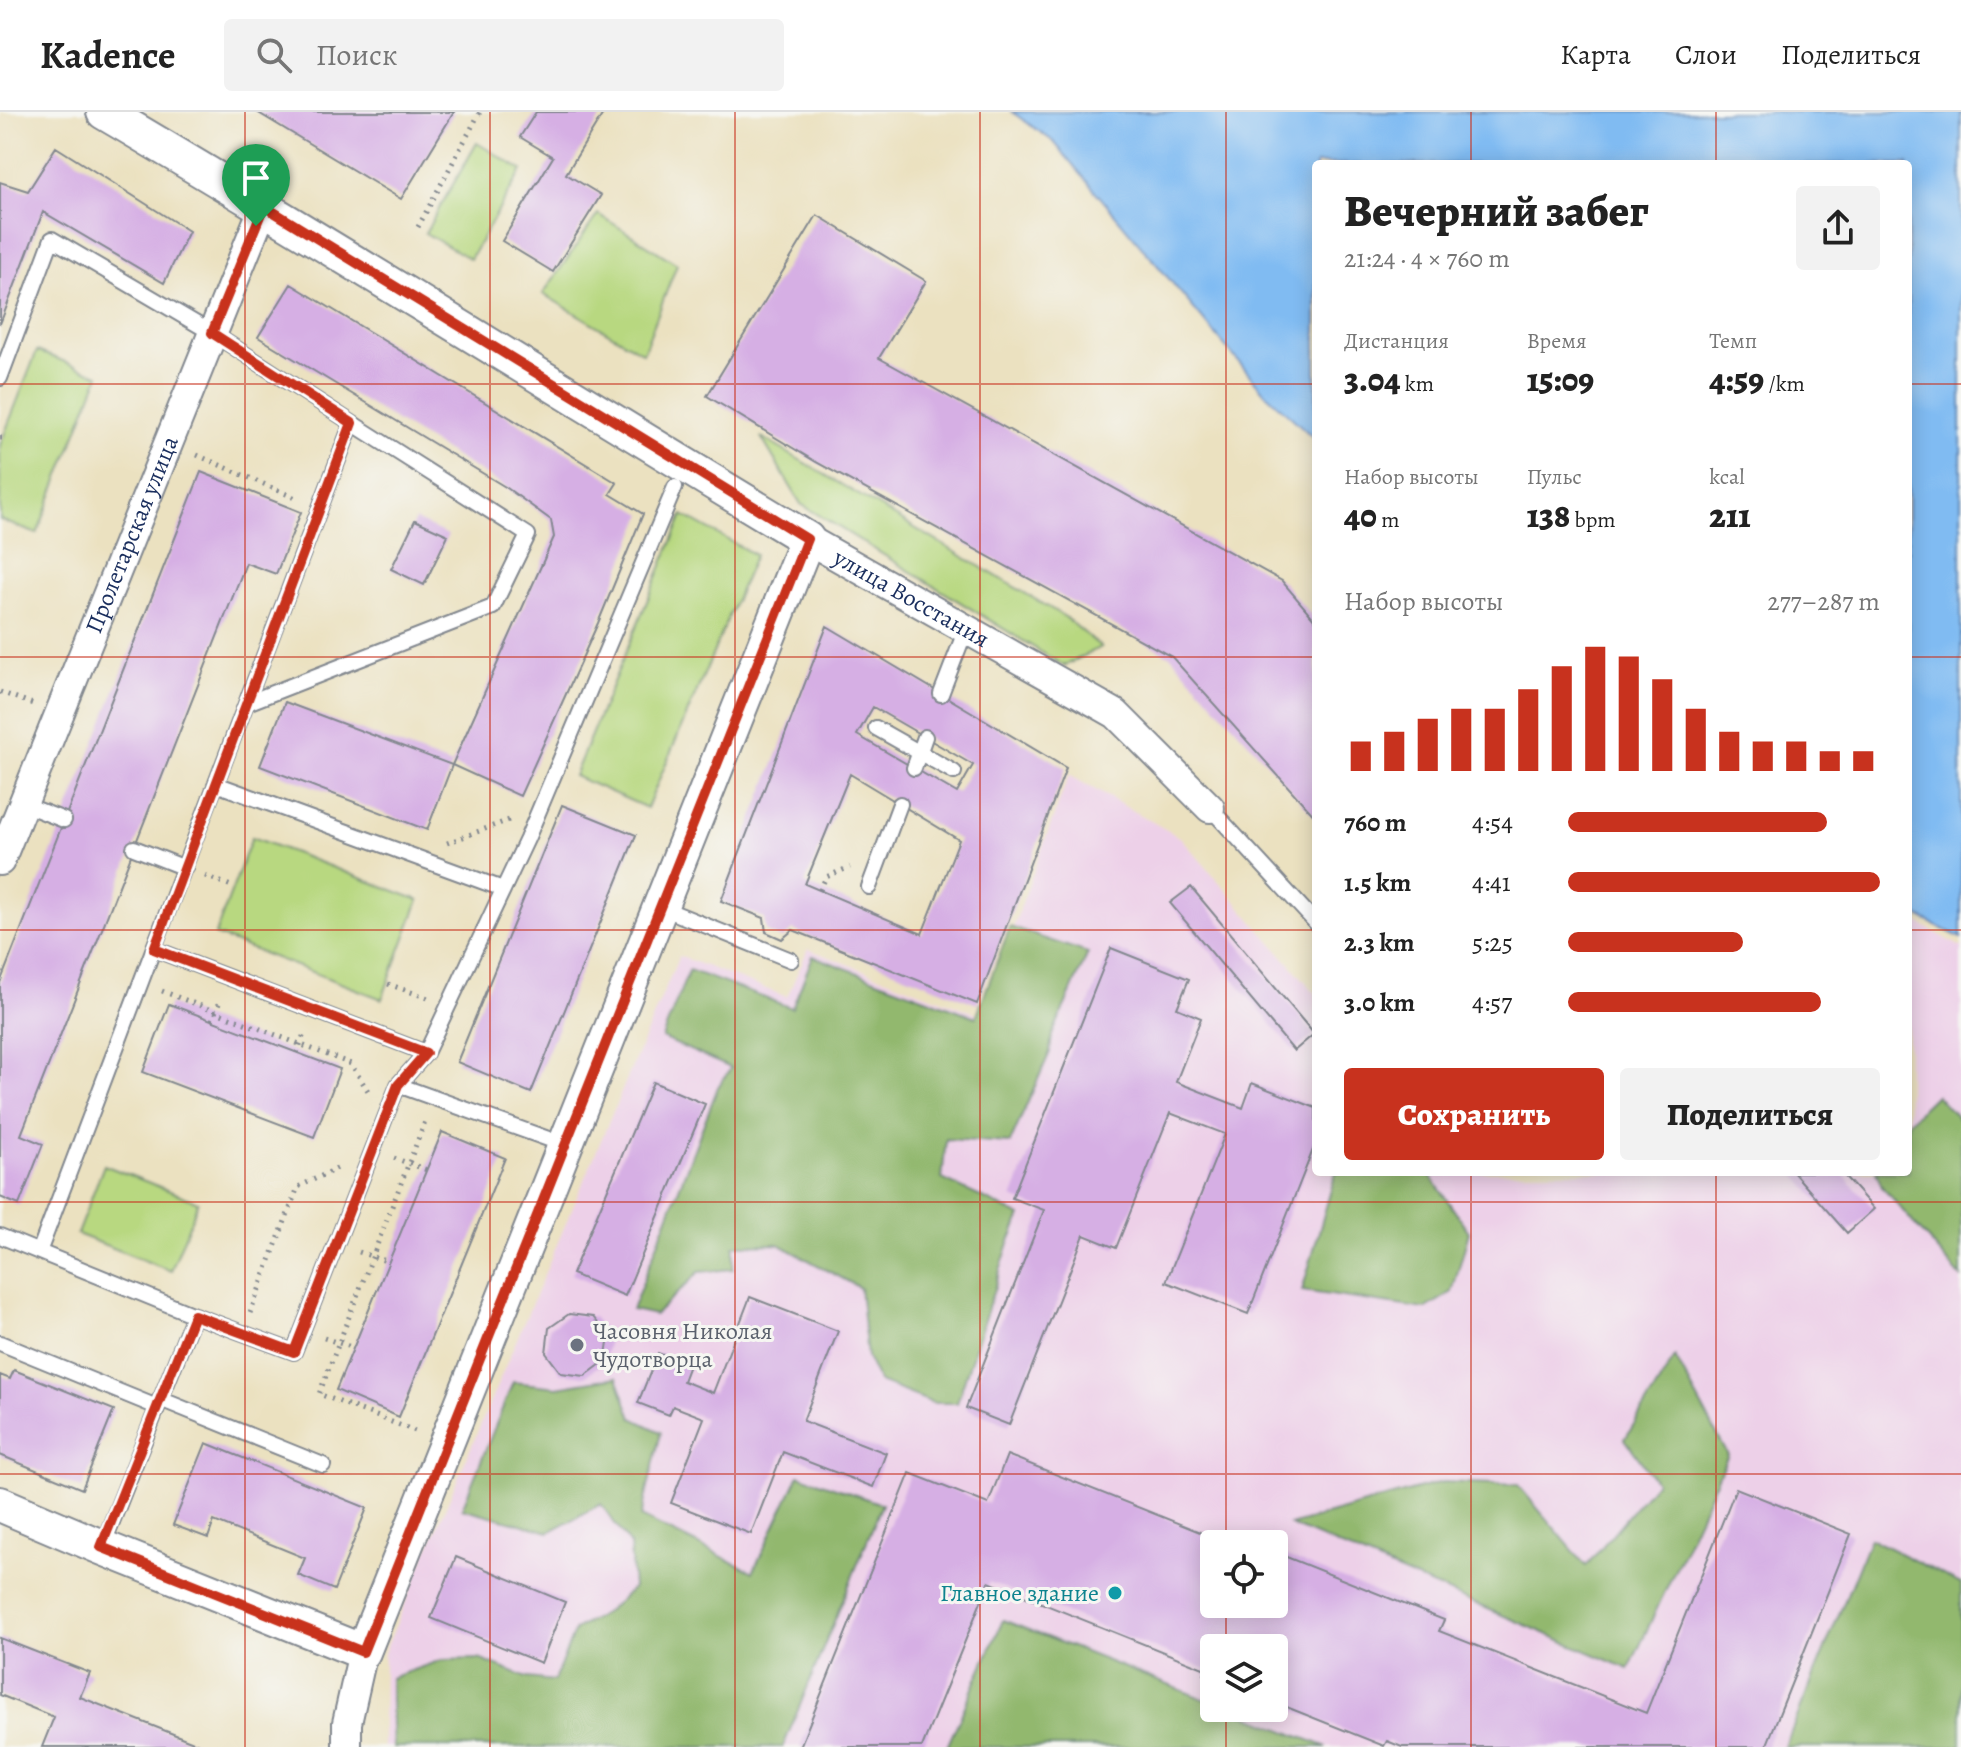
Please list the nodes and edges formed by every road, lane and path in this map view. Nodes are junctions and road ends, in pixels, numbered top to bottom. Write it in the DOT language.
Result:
graph roads {
  1 [pos="104,112"];
  2 [pos="480,112"];
  3 [pos="264,206"];
  4 [pos="418,227"];
  5 [pos="212,333"];
  6 [pos="0,378"];
  7 [pos="352,423"];
  8 [pos="196,455"];
  9 [pos="675,487"];
  10 [pos="320,508"];
  11 [pos="807,539"];
  12 [pos="966,629"];
  13 [pos="941,694"];
  14 [pos="247,703"];
  15 [pos="876,728"];
  16 [pos="925,737"];
  17 [pos="920,752"];
  18 [pos="914,768"];
  19 [pos="954,772"];
  20 [pos="216,784"];
  21 [pos="23,804"];
  22 [pos="900,804"];
  23 [pos="1210,808"];
  24 [pos="540,809"];
  25 [pos="64,820"];
  26 [pos="437,847"];
  27 [pos="134,848"];
  28 [pos="0,861"];
  29 [pos="185,868"];
  30 [pos="869,887"];
  31 [pos="503,889"];
  32 [pos="660,907"];
  33 [pos="1312,919"];
  34 [pos="154,949"];
  35 [pos="791,960"];
  36 [pos="388,984"];
  37 [pos="168,993"];
  38 [pos="441,1003"];
  39 [pos="215,1011"];
  40 [pos="212,1020"];
  41 [pos="299,1044"];
  42 [pos="297,1053"];
  43 [pos="426,1053"];
  44 [pos="398,1085"];
  45 [pos="434,1097"];
  46 [pos="373,1099"];
  47 [pos="565,1145"];
  48 [pos="372,1151"];
  49 [pos="350,1162"];
  50 [pos="409,1163"];
  51 [pos="427,1170"];
  52 [pos="0,1236"];
  53 [pos="336,1244"];
  54 [pos="39,1252"];
  55 [pos="372,1257"];
  56 [pos="389,1262"];
  57 [pos="194,1315"];
  58 [pos="245,1327"];
  59 [pos="0,1343"];
  60 [pos="159,1403"];
  61 [pos="446,1443"];
  62 [pos="323,1465"];
  63 [pos="0,1504"];
  64 [pos="101,1547"];
  65 [pos="363,1652"];
  66 [pos="347,1747"];
  1 -- 3 [label="street, улица Восстания"];
  2 -- 4 [label="path"];
  3 -- 5 [label="street, Пролетарская улица"];
  3 -- 11 [label="street, улица Восстания"];
  5 -- 6 [label="lane"];
  5 -- 7 [label="lane"];
  5 -- 21 [label="street, Пролетарская улица"];
  7 -- 10 [label="lane"];
  7 -- 14 [label="lane"];
  8 -- 10 [label="path"];
  9 -- 24 [label="lane"];
  10 -- 14 [label="lane"];
  11 -- 12 [label="street, улица Восстания"];
  11 -- 32 [label="street"];
  12 -- 13 [label="lane"];
  12 -- 23 [label="street, улица Восстания"];
  14 -- 20 [label="lane"];
  15 -- 17 [label="lane"];
  16 -- 17 [label="lane"];
  17 -- 18 [label="lane"];
  17 -- 19 [label="lane"];
  20 -- 29 [label="lane"];
  20 -- 31 [label="lane"];
  21 -- 25 [label="lane"];
  21 -- 28 [label="street, Пролетарская улица"];
  22 -- 30 [label="lane"];
  23 -- 33 [label="lane"];
  24 -- 26 [label="path"];
  24 -- 31 [label="lane"];
  27 -- 29 [label="lane"];
  29 -- 34 [label="lane"];
  31 -- 43 [label="lane"];
  32 -- 35 [label="lane"];
  32 -- 47 [label="street"];
  34 -- 43 [label="lane"];
  34 -- 54 [label="lane"];
  36 -- 38 [label="path"];
  37 -- 39 [label="path"];
  39 -- 40 [label="path"];
  39 -- 41 [label="path"];
  41 -- 42 [label="path"];
  41 -- 46 [label="path"];
  43 -- 44 [label="lane"];
  44 -- 45 [label="lane"];
  44 -- 48 [label="lane"];
  45 -- 47 [label="lane"];
  45 -- 50 [label="path"];
  47 -- 61 [label="street"];
  48 -- 50 [label="path"];
  48 -- 53 [label="lane"];
  49 -- 58 [label="path"];
  50 -- 51 [label="path"];
  50 -- 55 [label="path"];
  52 -- 54 [label="lane"];
  53 -- 55 [label="path"];
  53 -- 57 [label="lane"];
  54 -- 57 [label="lane"];
  55 -- 56 [label="path"];
  55 -- 61 [label="path"];
  57 -- 60 [label="lane"];
  59 -- 60 [label="lane"];
  60 -- 62 [label="lane"];
  60 -- 64 [label="lane"];
  61 -- 65 [label="street"];
  63 -- 64 [label="street"];
  64 -- 65 [label="street"];
  65 -- 66 [label="street"];
}
